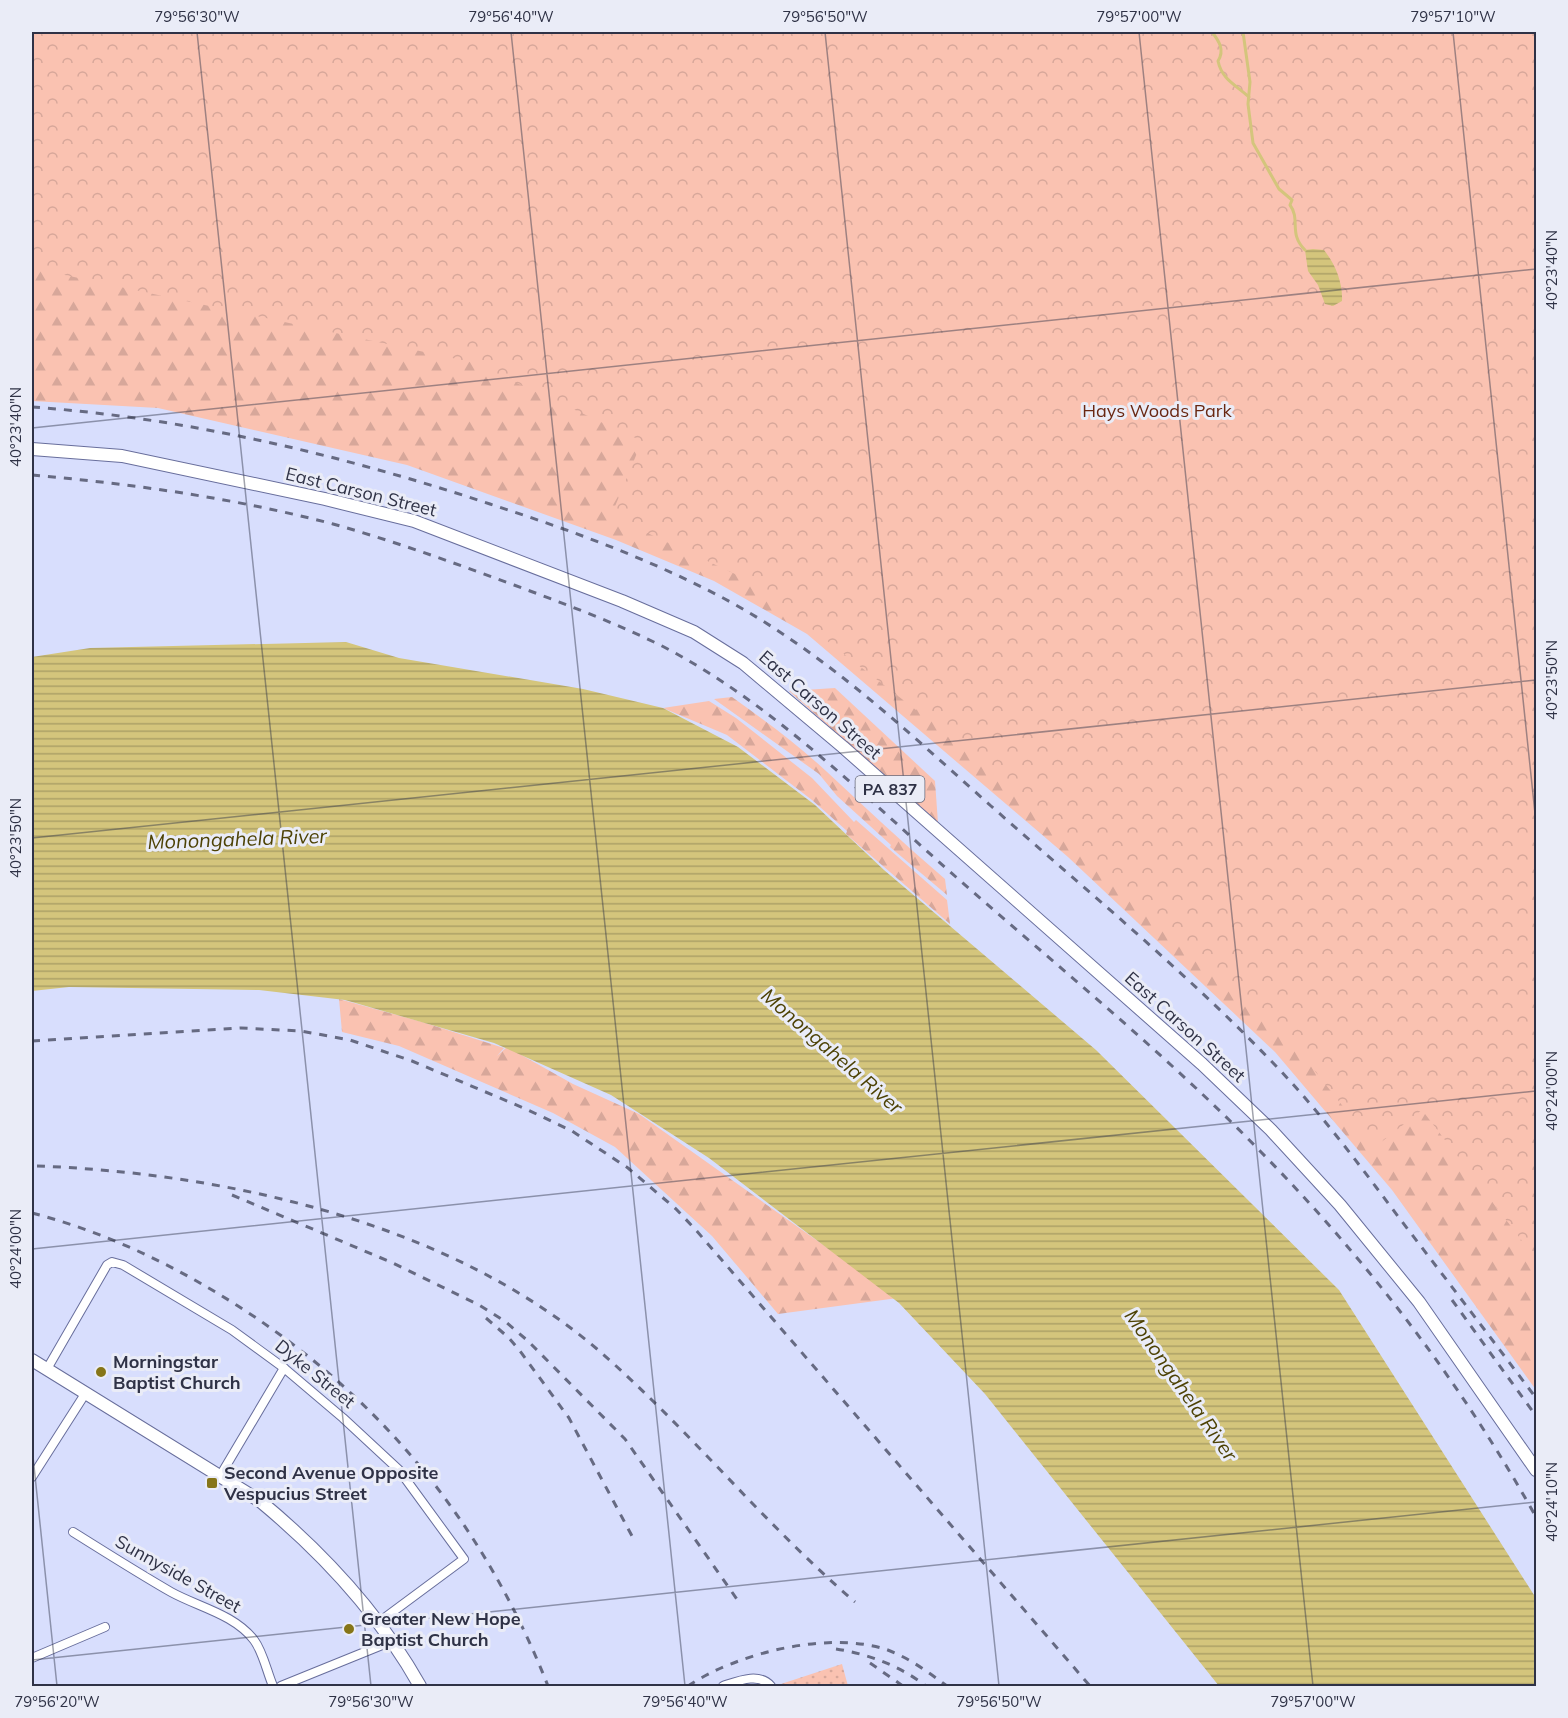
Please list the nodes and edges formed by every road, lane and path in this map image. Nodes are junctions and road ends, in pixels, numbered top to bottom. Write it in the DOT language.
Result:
graph roads {
  1 [pos="32,449"];
  2 [pos="32,1360"];
  3 [pos="284,1368"];
  4 [pos="47,1369"];
  5 [pos="85,1394"];
  6 [pos="1536,1470"];
  7 [pos="220,1476"];
  8 [pos="32,1477"];
  9 [pos="73,1532"];
  10 [pos="379,1622"];
  11 [pos="105,1627"];
  12 [pos="392,1641"];
  13 [pos="32,1658"];
  14 [pos="273,1686"];
  15 [pos="281,1686"];
  16 [pos="420,1686"];
  17 [pos="723,1686"];
  18 [pos="771,1686"];
  1 -- 6 [label="main road, East Carson Street / PA 837"];
  2 -- 4 [label="main road"];
  3 -- 4 [label="street, Dyke Street"];
  3 -- 7 [label="street"];
  3 -- 10 [label="street, Dyke Street"];
  4 -- 5 [label="main road"];
  5 -- 7 [label="main road"];
  5 -- 8 [label="street"];
  7 -- 10 [label="main road"];
  9 -- 14 [label="street, Sunnyside Street"];
  10 -- 12 [label="main road"];
  11 -- 13 [label="street"];
  12 -- 15 [label="street"];
  12 -- 16 [label="main road"];
  17 -- 18 [label="street"];
}
